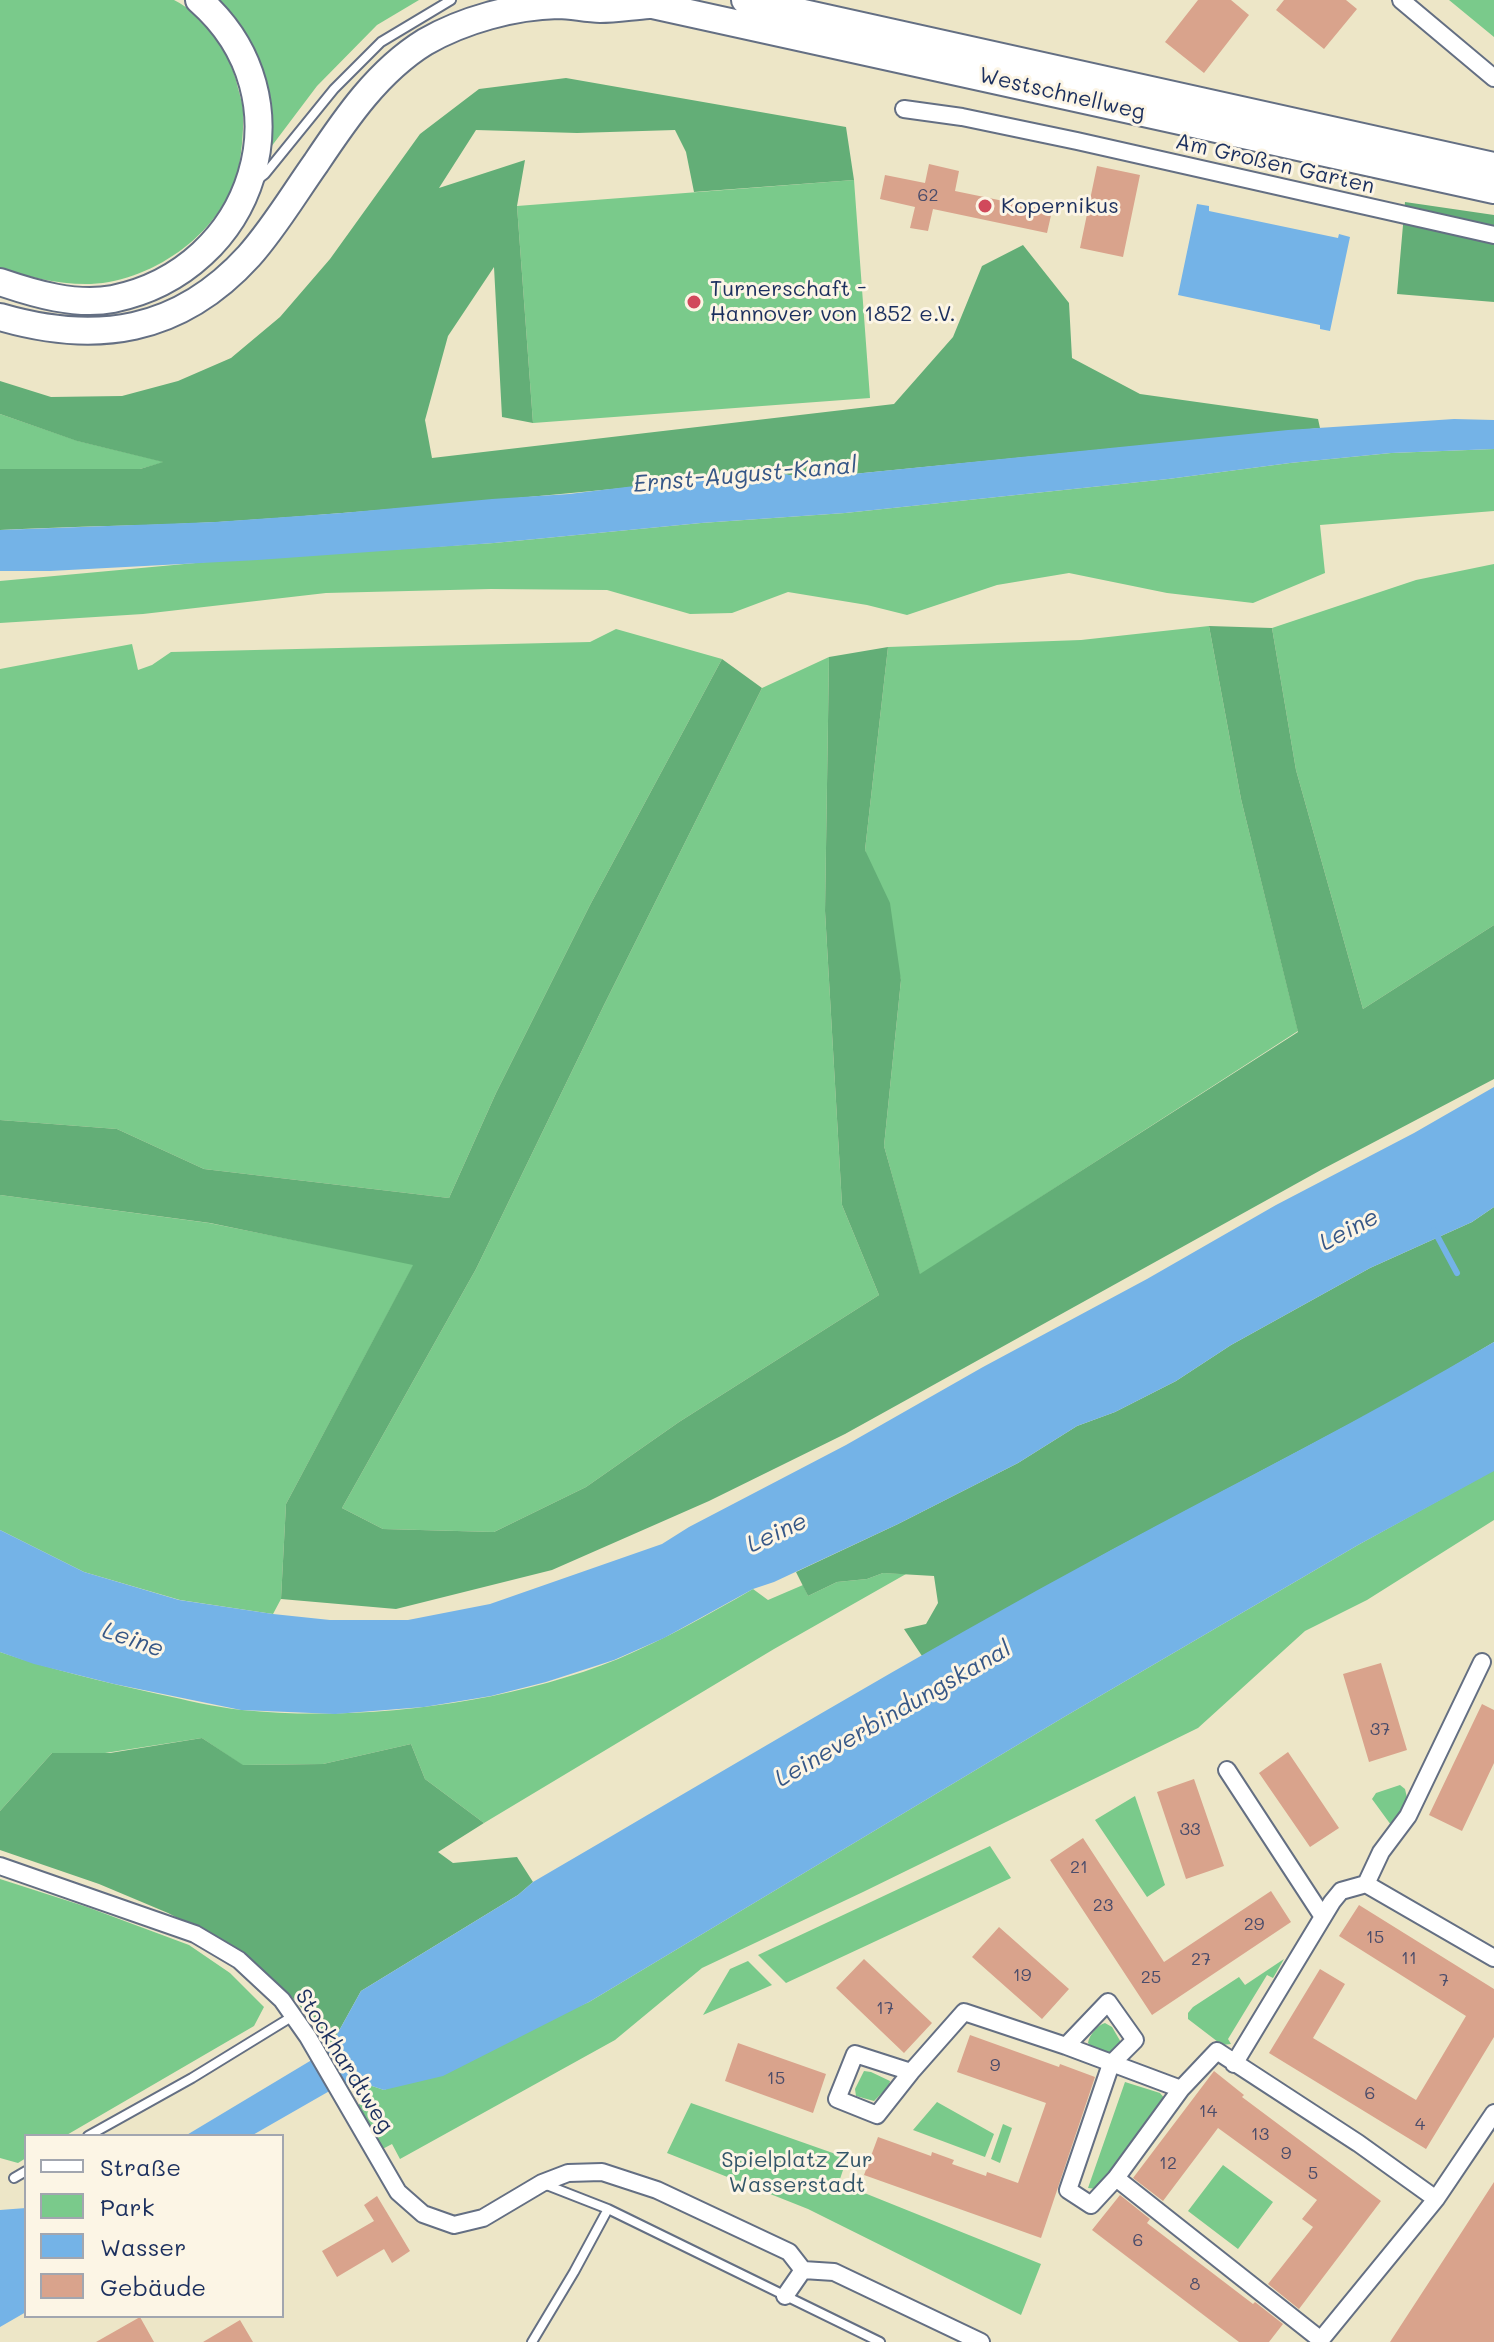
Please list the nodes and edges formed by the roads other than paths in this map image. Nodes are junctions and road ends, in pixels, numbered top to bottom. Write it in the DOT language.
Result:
graph roads {
  1 [pos="199,0"];
  2 [pos="451,0"];
  3 [pos="745,0"];
  4 [pos="1401,0"];
  5 [pos="641,2"];
  6 [pos="1494,78"];
  7 [pos="904,109"];
  8 [pos="1494,166"];
  9 [pos="249,186"];
  10 [pos="1494,190"];
  11 [pos="1494,235"];
  12 [pos="0,282"];
  13 [pos="0,317"];
  14 [pos="1482,1662"];
  15 [pos="1227,1770"];
  16 [pos="0,1866"];
  17 [pos="1366,1884"];
  18 [pos="1323,1917"];
  19 [pos="1494,1958"];
  20 [pos="293,2016"];
  21 [pos="1066,2046"];
  22 [pos="1111,2064"];
  23 [pos="1234,2064"];
  24 [pos="911,2072"];
  25 [pos="1181,2089"];
  26 [pos="1494,2113"];
  27 [pos="92,2134"];
  28 [pos="24,2172"];
  29 [pos="14,2178"];
  30 [pos="1116,2178"];
  31 [pos="542,2183"];
  32 [pos="1436,2199"];
  33 [pos="608,2209"];
  34 [pos="803,2270"];
  35 [pos="785,2296"];
  36 [pos="1320,2341"];
  37 [pos="532,2342"];
  38 [pos="880,2342"];
  39 [pos="981,2342"];
  1 -- 9 [label="highway"];
  2 -- 9 [label="lane"];
  3 -- 8 [label="highway, Westschnellweg"];
  4 -- 6 [label="street"];
  5 -- 10 [label="highway, Westschnellweg"];
  5 -- 13 [label="highway, Westschnellweg"];
  7 -- 11 [label="street, Am Großen Garten"];
  9 -- 12 [label="highway"];
  14 -- 17 [label="street"];
  15 -- 18 [label="street"];
  16 -- 20 [label="street, Stockhardtweg"];
  17 -- 18 [label="street"];
  17 -- 19 [label="street"];
  18 -- 23 [label="street"];
  20 -- 27 [label="lane"];
  20 -- 31 [label="street, Stockhardtweg"];
  21 -- 22 [label="street"];
  21 -- 22 [label="street"];
  21 -- 24 [label="street"];
  22 -- 25 [label="street"];
  22 -- 30 [label="street"];
  23 -- 25 [label="street"];
  23 -- 32 [label="street"];
  24 -- 24 [label="street"];
  25 -- 30 [label="street"];
  26 -- 32 [label="street"];
  28 -- 29 [label="lane"];
  30 -- 36 [label="street"];
  31 -- 33 [label="lane"];
  31 -- 34 [label="street, Stockhardtweg"];
  32 -- 36 [label="street"];
  33 -- 35 [label="lane"];
  33 -- 37 [label="lane"];
  34 -- 35 [label="street"];
  34 -- 39 [label="street"];
  35 -- 38 [label="lane"];
}
